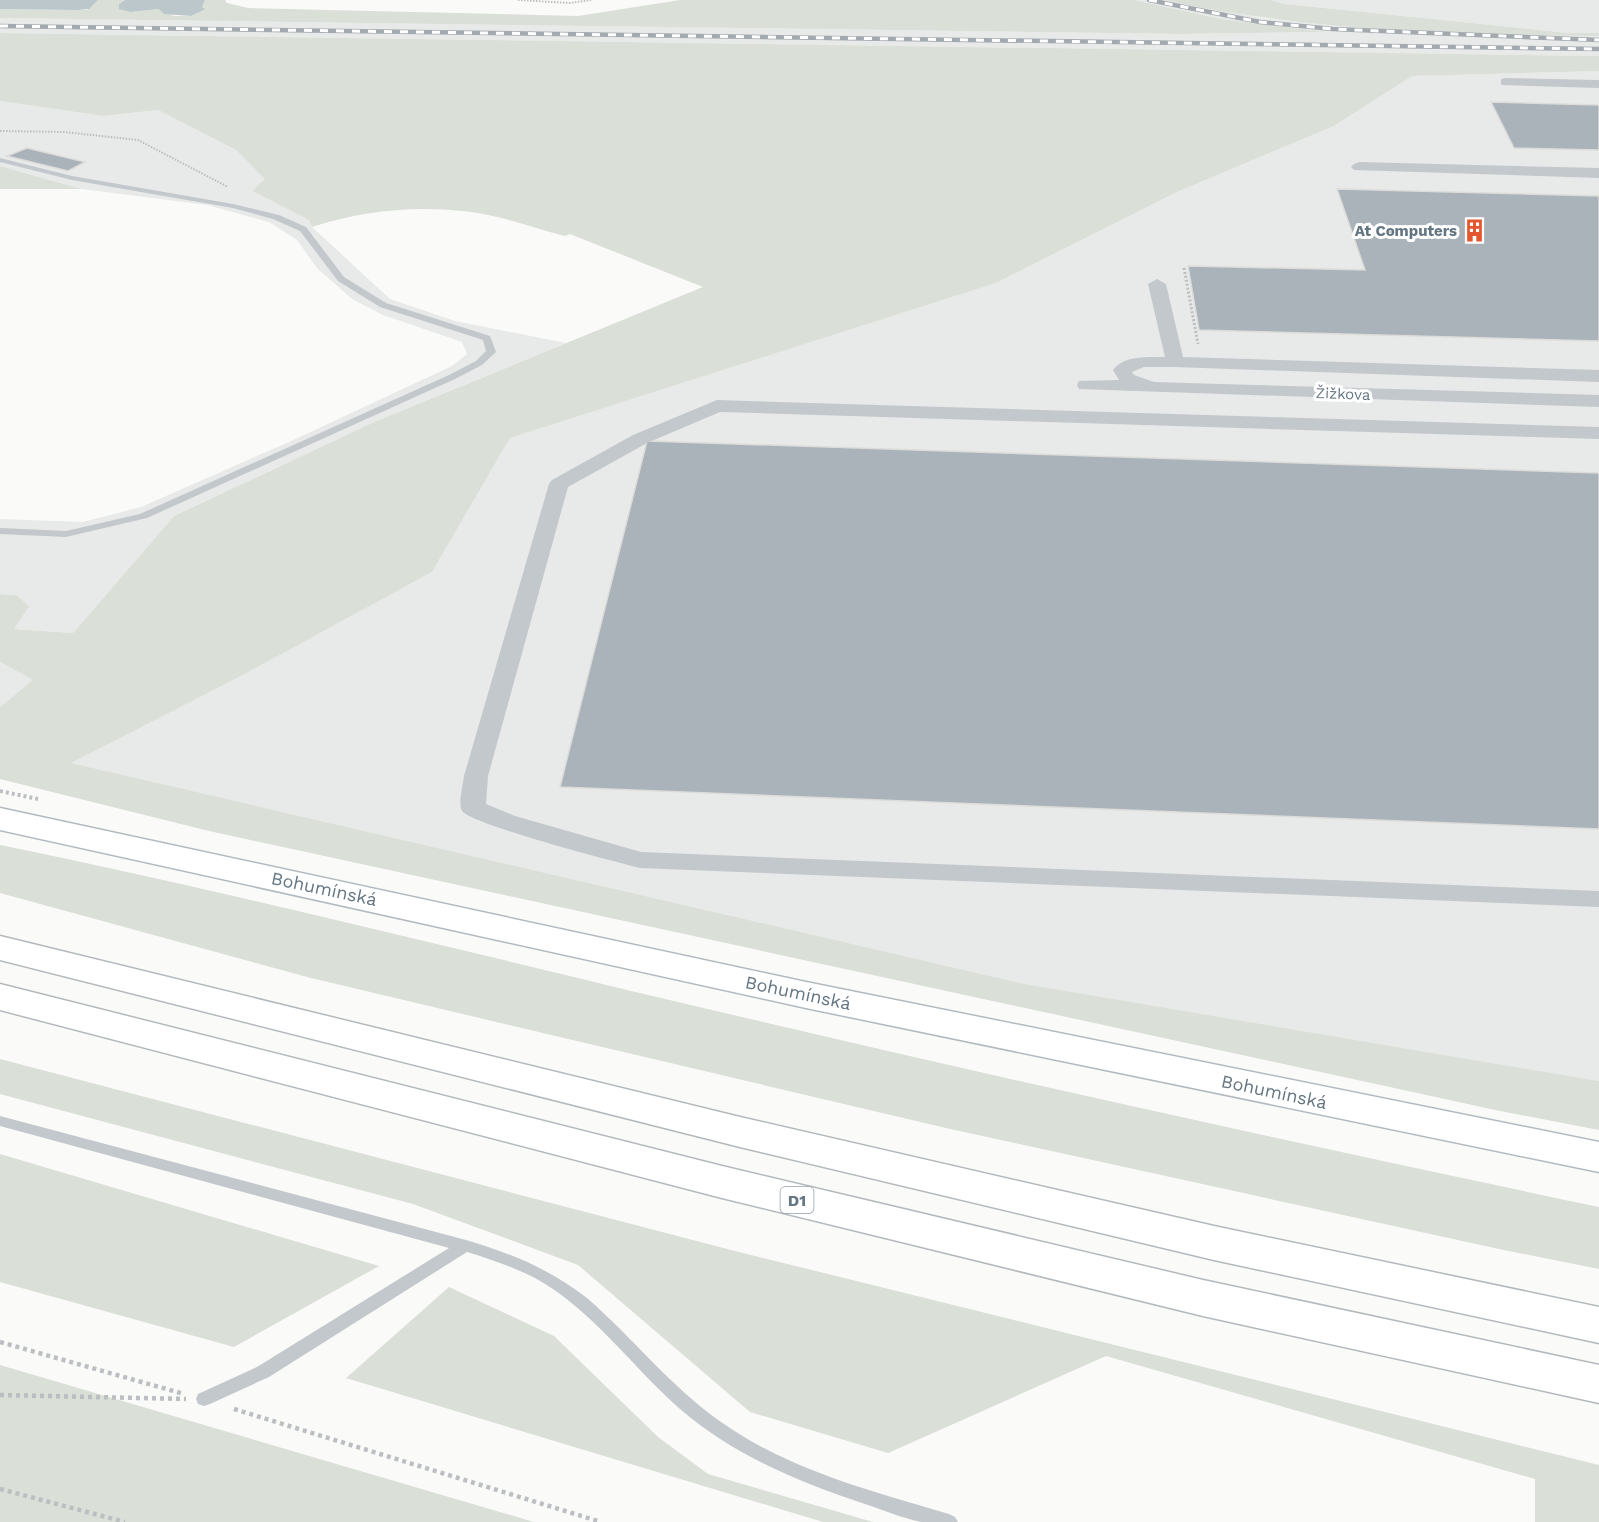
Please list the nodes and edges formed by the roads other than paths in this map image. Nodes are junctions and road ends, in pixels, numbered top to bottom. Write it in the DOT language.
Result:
graph roads {
  1 [pos="1506,82"];
  2 [pos="1599,84"];
  3 [pos="0,160"];
  4 [pos="1359,167"];
  5 [pos="1599,173"];
  6 [pos="1157,284"];
  7 [pos="1175,362"];
  8 [pos="1599,376"];
  9 [pos="1086,385"];
  10 [pos="1185,389"];
  11 [pos="1599,401"];
  12 [pos="1599,433"];
  13 [pos="0,531"];
  14 [pos="0,819"];
  15 [pos="1599,899"];
  16 [pos="0,948"];
  17 [pos="0,997"];
  18 [pos="0,1121"];
  19 [pos="1599,1157"];
  20 [pos="462,1247"];
  21 [pos="1599,1325"];
  22 [pos="1599,1384"];
  23 [pos="204,1399"];
  24 [pos="949,1522"];
  1 -- 2 [label="street"];
  3 -- 13 [label="lane"];
  4 -- 5 [label="street"];
  6 -- 7 [label="street"];
  7 -- 8 [label="street"];
  7 -- 10 [label="street"];
  9 -- 10 [label="street, Žižkova"];
  10 -- 11 [label="street, Žižkova"];
  12 -- 15 [label="street"];
  14 -- 19 [label="main road, Bohumínská"];
  16 -- 21 [label="main road"];
  17 -- 22 [label="main road, D1"];
  18 -- 20 [label="lane"];
  20 -- 23 [label="lane"];
  20 -- 24 [label="lane"];
}
